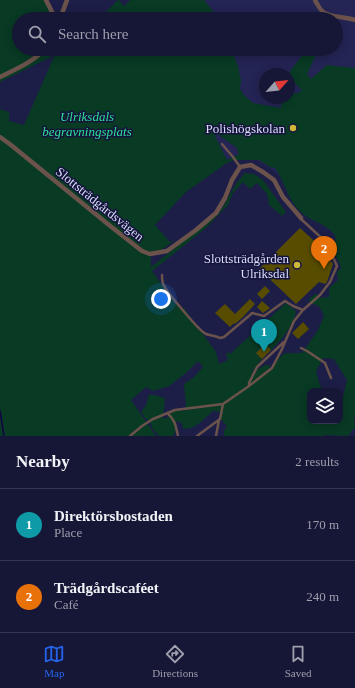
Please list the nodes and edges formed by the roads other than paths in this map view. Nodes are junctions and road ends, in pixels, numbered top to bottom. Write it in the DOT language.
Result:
graph roads {
  1 [pos="46,0"];
  2 [pos="67,0"];
  3 [pos="315,0"];
  4 [pos="52,12"];
  5 [pos="63,12"];
  6 [pos="324,12"];
  7 [pos="343,17"];
  8 [pos="355,20"];
  9 [pos="37,56"];
  10 [pos="0,77"];
  11 [pos="0,137"];
  12 [pos="222,144"];
  13 [pos="240,167"];
  14 [pos="301,218"];
  15 [pos="162,274"];
  16 [pos="303,310"];
  17 [pos="286,342"];
  18 [pos="300,348"];
  19 [pos="331,378"];
  20 [pos="249,386"];
  21 [pos="223,404"];
  22 [pos="167,413"];
  23 [pos="220,419"];
  24 [pos="130,436"];
  25 [pos="178,436"];
  26 [pos="198,436"];
  27 [pos="216,436"];
  1 -- 4 [label="street"];
  2 -- 5 [label="street"];
  3 -- 6 [label="street"];
  7 -- 8 [label="street"];
  9 -- 10 [label="street"];
  11 -- 13 [label="street, Slottsträdgårdsvägen"];
  12 -- 13 [label="lane"];
  13 -- 14 [label="street"];
  14 -- 16 [label="lane"];
  15 -- 16 [label="lane"];
  16 -- 17 [label="lane"];
  17 -- 20 [label="lane"];
  17 -- 20 [label="lane"];
  18 -- 19 [label="lane"];
  20 -- 21 [label="lane"];
  21 -- 22 [label="lane"];
  21 -- 23 [label="lane"];
  22 -- 24 [label="lane"];
  22 -- 25 [label="lane"];
  23 -- 26 [label="lane"];
  23 -- 27 [label="lane"];
}
